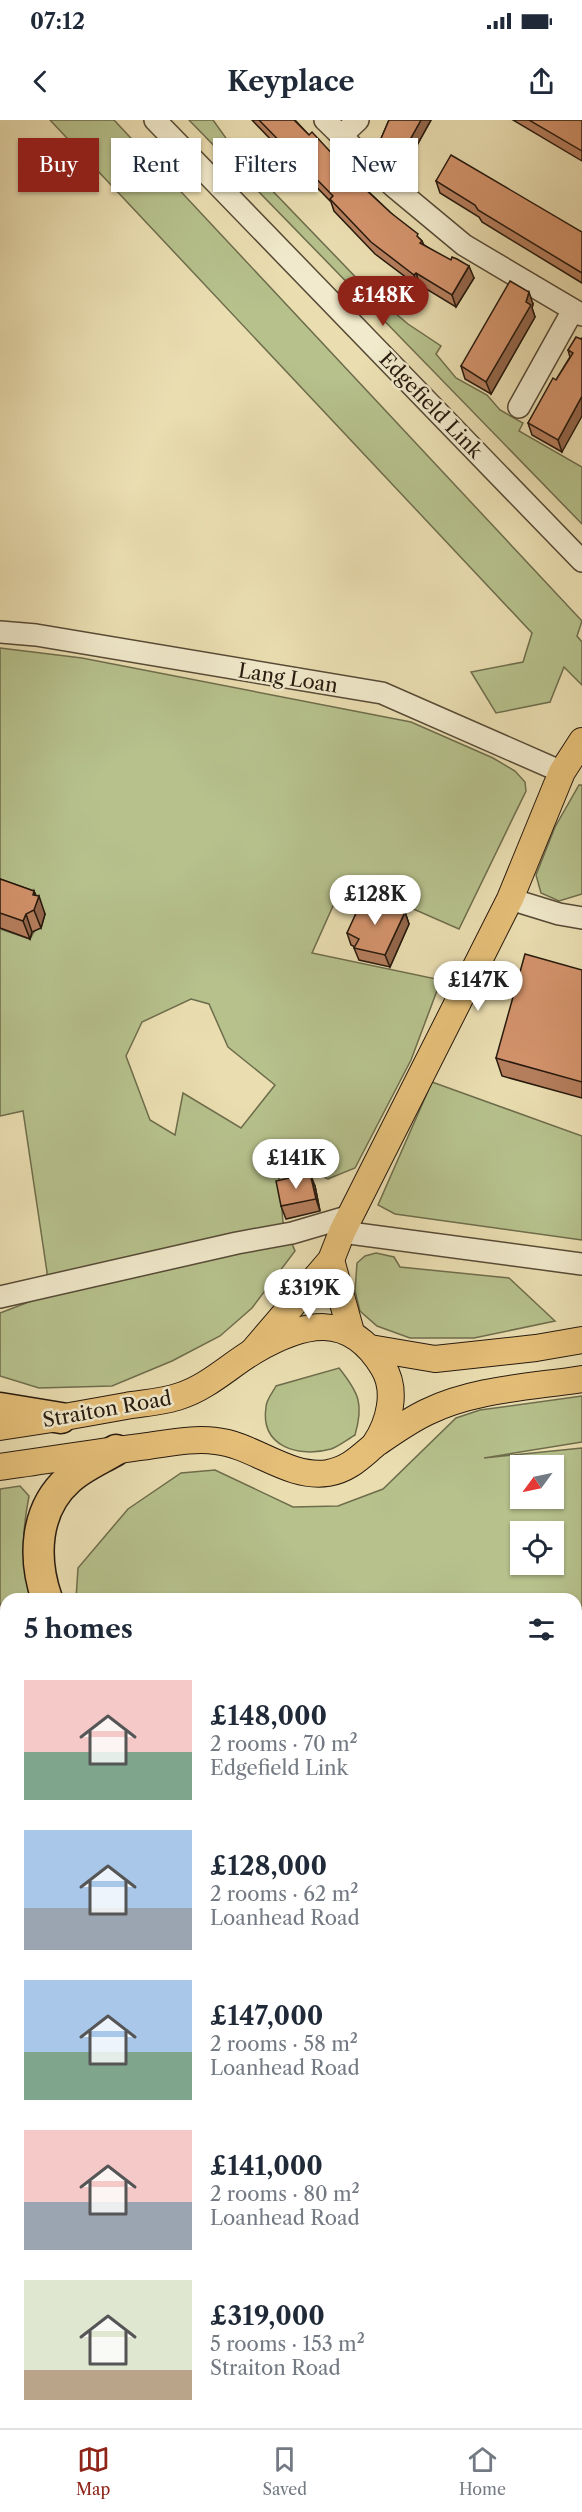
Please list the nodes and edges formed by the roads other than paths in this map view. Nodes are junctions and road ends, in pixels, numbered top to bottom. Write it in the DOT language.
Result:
graph roads {
  1 [pos="155,120"];
  2 [pos="325,120"];
  3 [pos="358,120"];
  4 [pos="341,136"];
  5 [pos="578,312"];
  6 [pos="519,407"];
  7 [pos="582,561"];
  8 [pos="0,632"];
  9 [pos="582,741"];
  10 [pos="562,772"];
  11 [pos="510,899"];
  12 [pos="582,918"];
  13 [pos="346,1224"];
  14 [pos="331,1260"];
  15 [pos="582,1264"];
  16 [pos="0,1297"];
  17 [pos="351,1332"];
  18 [pos="582,1340"];
  19 [pos="370,1348"];
  20 [pos="253,1352"];
  21 [pos="582,1379"];
  22 [pos="0,1407"];
  23 [pos="61,1418"];
  24 [pos="0,1427"];
  25 [pos="375,1444"];
  26 [pos="116,1450"];
  27 [pos="0,1467"];
  28 [pos="45,1593"];
  1 -- 7 [label="street, Edgefield Link"];
  2 -- 4 [label="street"];
  3 -- 4 [label="street"];
  4 -- 5 [label="street"];
  5 -- 6 [label="street"];
  8 -- 10 [label="street, Lang Loan"];
  9 -- 10 [label="main road"];
  10 -- 11 [label="main road"];
  11 -- 12 [label="street"];
  11 -- 13 [label="main road"];
  13 -- 14 [label="main road"];
  13 -- 15 [label="street"];
  13 -- 16 [label="street"];
  14 -- 17 [label="main road"];
  14 -- 20 [label="main road"];
  17 -- 19 [label="main road, Straiton Road"];
  17 -- 20 [label="main road, Straiton Road"];
  18 -- 19 [label="main road"];
  19 -- 25 [label="main road, Straiton Road"];
  20 -- 23 [label="main road, Straiton Road"];
  21 -- 25 [label="main road, Straiton Road"];
  22 -- 23 [label="highway"];
  23 -- 24 [label="main road, Straiton Road"];
  25 -- 26 [label="main road, Straiton Road"];
  26 -- 27 [label="main road, Straiton Road"];
  26 -- 28 [label="highway"];
}
